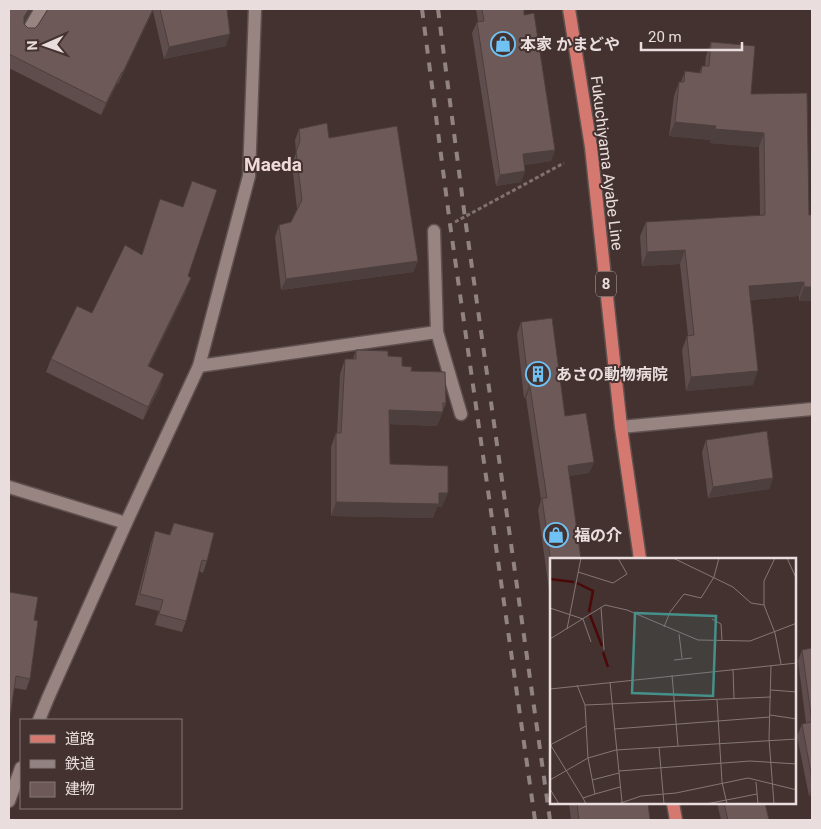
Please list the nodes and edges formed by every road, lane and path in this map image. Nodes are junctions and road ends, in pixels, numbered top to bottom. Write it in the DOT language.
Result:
graph roads {
  1 [pos="41,9"];
  2 [pos="255,9"];
  3 [pos="569,9"];
  4 [pos="27,33"];
  5 [pos="564,163"];
  6 [pos="434,231"];
  7 [pos="438,332"];
  8 [pos="199,366"];
  9 [pos="812,409"];
  10 [pos="460,414"];
  11 [pos="621,427"];
  12 [pos="9,487"];
  13 [pos="126,523"];
  14 [pos="640,558"];
  15 [pos="39,719"];
  16 [pos="20,771"];
  17 [pos="9,802"];
  18 [pos="673,804"];
  19 [pos="676,820"];
  1 -- 4 [label="street"];
  2 -- 8 [label="street"];
  3 -- 11 [label="main road, Fukuchiyama Ayabe Line / 8"];
  5 -- 6 [label="path"];
  6 -- 7 [label="street"];
  7 -- 8 [label="street"];
  7 -- 10 [label="street"];
  8 -- 13 [label="street"];
  9 -- 11 [label="street"];
  11 -- 14 [label="main road, Fukuchiyama Ayabe Line / 8"];
  12 -- 13 [label="street"];
  13 -- 15 [label="street"];
  16 -- 17 [label="street"];
  18 -- 19 [label="main road"];
}
